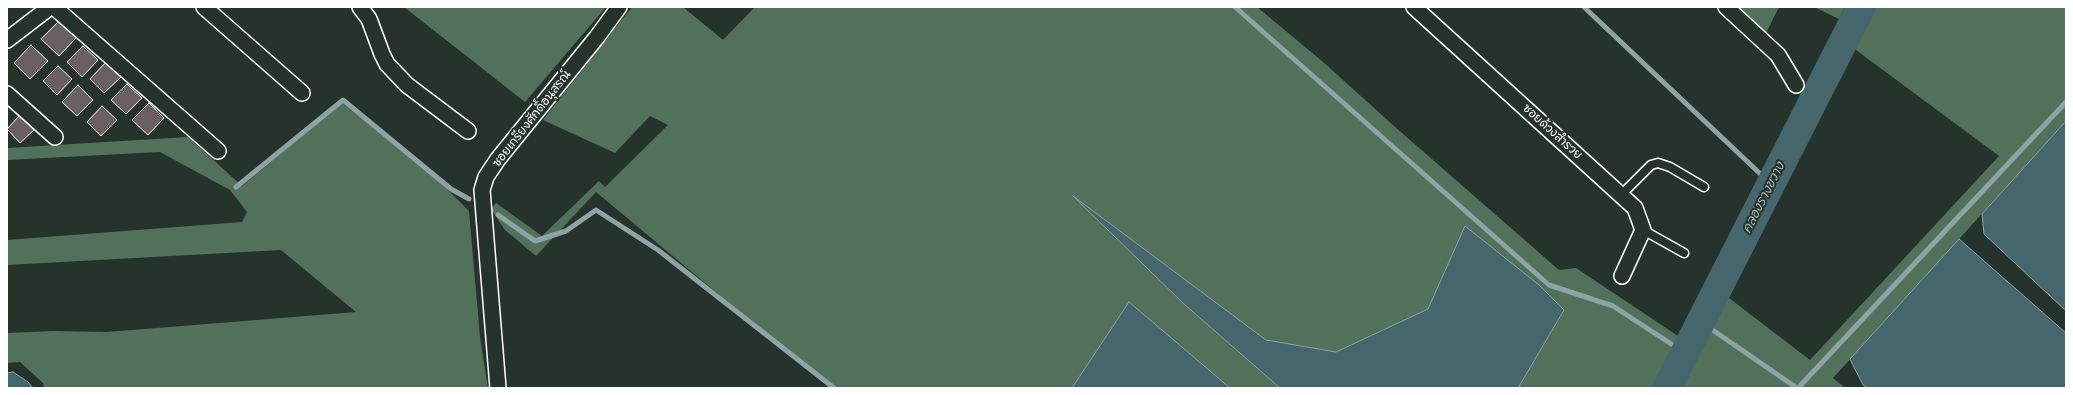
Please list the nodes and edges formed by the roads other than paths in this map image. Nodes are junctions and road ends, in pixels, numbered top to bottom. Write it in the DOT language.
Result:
graph roads {
  1 [pos="50,7"];
  2 [pos="54,7"];
  3 [pos="204,7"];
  4 [pos="360,7"];
  5 [pos="619,7"];
  6 [pos="1414,7"];
  7 [pos="1726,7"];
  8 [pos="7,40"];
  9 [pos="1796,85"];
  10 [pos="302,93"];
  11 [pos="7,94"];
  12 [pos="468,131"];
  13 [pos="55,137"];
  14 [pos="218,151"];
  15 [pos="1704,187"];
  16 [pos="1621,195"];
  17 [pos="1643,230"];
  18 [pos="1684,253"];
  19 [pos="1622,276"];
  20 [pos="498,388"];
  1 -- 8 [label="street"];
  2 -- 14 [label="street"];
  3 -- 10 [label="street"];
  4 -- 12 [label="street"];
  5 -- 20 [label="street, ซอยเกรียงศักดิ์อนุสรณ์"];
  6 -- 16 [label="street, ซอยด้วงสำรวย"];
  7 -- 9 [label="street"];
  11 -- 13 [label="street"];
  15 -- 16 [label="lane"];
  16 -- 17 [label="street, ซอยด้วงสำรวย"];
  17 -- 18 [label="lane"];
  17 -- 19 [label="street"];
}
